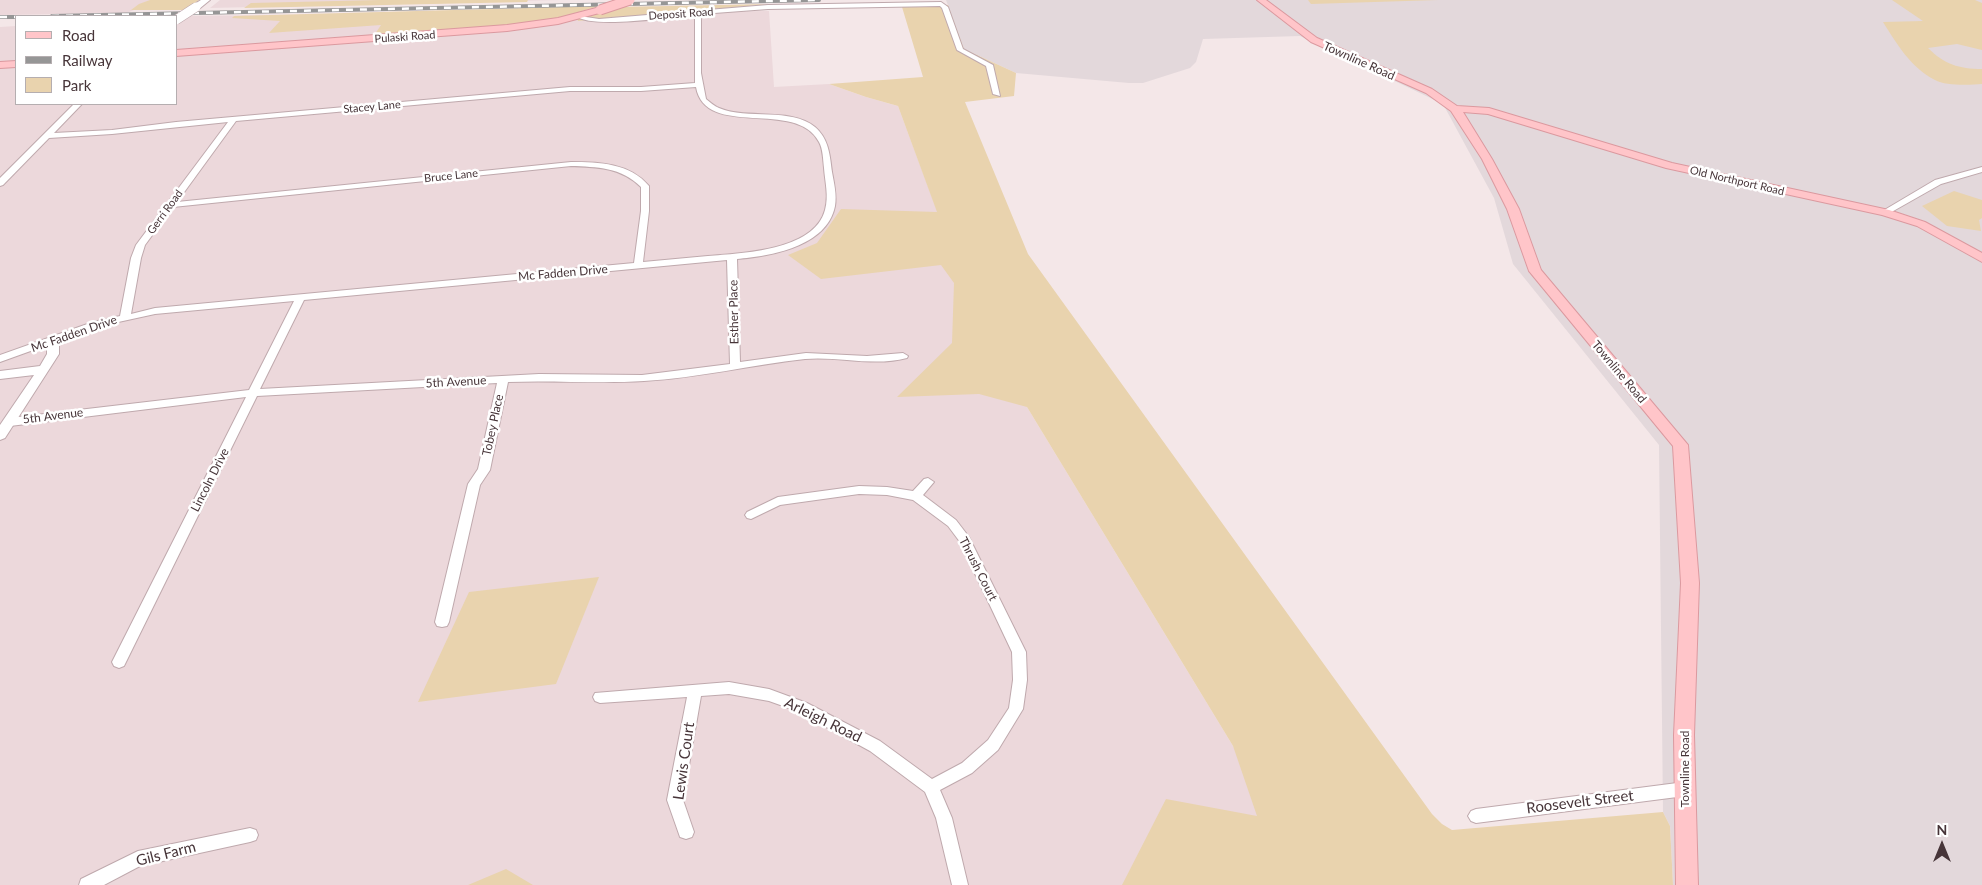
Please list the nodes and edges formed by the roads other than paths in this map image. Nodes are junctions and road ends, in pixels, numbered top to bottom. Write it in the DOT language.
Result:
graph roads {
  1 [pos="206,0"];
  2 [pos="630,0"];
  3 [pos="1261,0"];
  4 [pos="698,14"];
  5 [pos="579,16"];
  6 [pos="178,19"];
  7 [pos="178,52"];
  8 [pos="15,64"];
  9 [pos="0,65"];
  10 [pos="698,85"];
  11 [pos="1429,91"];
  12 [pos="997,94"];
  13 [pos="77,105"];
  14 [pos="1455,109"];
  15 [pos="1489,111"];
  16 [pos="234,119"];
  17 [pos="46,136"];
  18 [pos="1982,168"];
  19 [pos="0,183"];
  20 [pos="170,205"];
  21 [pos="1885,212"];
  22 [pos="732,257"];
  23 [pos="1982,258"];
  24 [pos="638,266"];
  25 [pos="301,297"];
  26 [pos="124,317"];
  27 [pos="53,341"];
  28 [pos="903,356"];
  29 [pos="0,359"];
  30 [pos="735,367"];
  31 [pos="44,370"];
  32 [pos="0,375"];
  33 [pos="503,379"];
  34 [pos="254,392"];
  35 [pos="10,422"];
  36 [pos="0,435"];
  37 [pos="928,482"];
  38 [pos="916,496"];
  39 [pos="751,515"];
  40 [pos="442,622"];
  41 [pos="119,662"];
  42 [pos="695,690"];
  43 [pos="600,697"];
  44 [pos="931,787"];
  45 [pos="1685,789"];
  46 [pos="1476,816"];
  47 [pos="686,832"];
  48 [pos="250,835"];
  49 [pos="87,885"];
  50 [pos="960,885"];
  51 [pos="1687,885"];
  1 -- 6 [label="street, bridge"];
  2 -- 5 [label="main road, Pulaski Road, bridge"];
  3 -- 11 [label="main road, Townline Road"];
  4 -- 5 [label="street, Deposit Road"];
  4 -- 10 [label="street"];
  4 -- 12 [label="street, Deposit Road"];
  5 -- 7 [label="main road, Pulaski Road"];
  8 -- 9 [label="main road"];
  10 -- 16 [label="street, Stacey Lane"];
  10 -- 22 [label="street, Mc Fadden Drive"];
  11 -- 14 [label="main road, Townline Road"];
  11 -- 15 [label="main road, Old Northport Road"];
  13 -- 17 [label="street"];
  14 -- 15 [label="main road, Old Northport Road"];
  14 -- 45 [label="main road, Townline Road"];
  15 -- 21 [label="main road, Old Northport Road"];
  16 -- 17 [label="street, Stacey Lane"];
  16 -- 20 [label="street, Gerri Road"];
  17 -- 19 [label="street"];
  18 -- 21 [label="street"];
  20 -- 24 [label="street, Bruce Lane"];
  20 -- 26 [label="street, Gerri Road"];
  21 -- 23 [label="main road, Old Northport Road"];
  22 -- 24 [label="street, Mc Fadden Drive"];
  22 -- 30 [label="street, Esther Place"];
  24 -- 25 [label="street, Mc Fadden Drive"];
  25 -- 26 [label="street, Mc Fadden Drive"];
  25 -- 34 [label="street, Lincoln Drive"];
  26 -- 27 [label="street, Mc Fadden Drive"];
  27 -- 29 [label="street, Mc Fadden Drive"];
  27 -- 31 [label="street"];
  28 -- 30 [label="street, 5th Avenue"];
  30 -- 33 [label="street, 5th Avenue"];
  31 -- 32 [label="street"];
  31 -- 35 [label="street"];
  33 -- 34 [label="street, 5th Avenue"];
  33 -- 40 [label="street, Tobey Place"];
  34 -- 35 [label="street, 5th Avenue"];
  34 -- 41 [label="street, Lincoln Drive"];
  35 -- 36 [label="street"];
  37 -- 38 [label="street"];
  38 -- 39 [label="street, Thrush Court"];
  38 -- 44 [label="street, Thrush Court"];
  42 -- 43 [label="street, Arleigh Road"];
  42 -- 44 [label="street, Arleigh Road"];
  42 -- 47 [label="street, Lewis Court"];
  44 -- 50 [label="street"];
  45 -- 46 [label="street, Roosevelt Street"];
  45 -- 51 [label="main road, Townline Road"];
  48 -- 49 [label="street, Gils Farm"];
}
